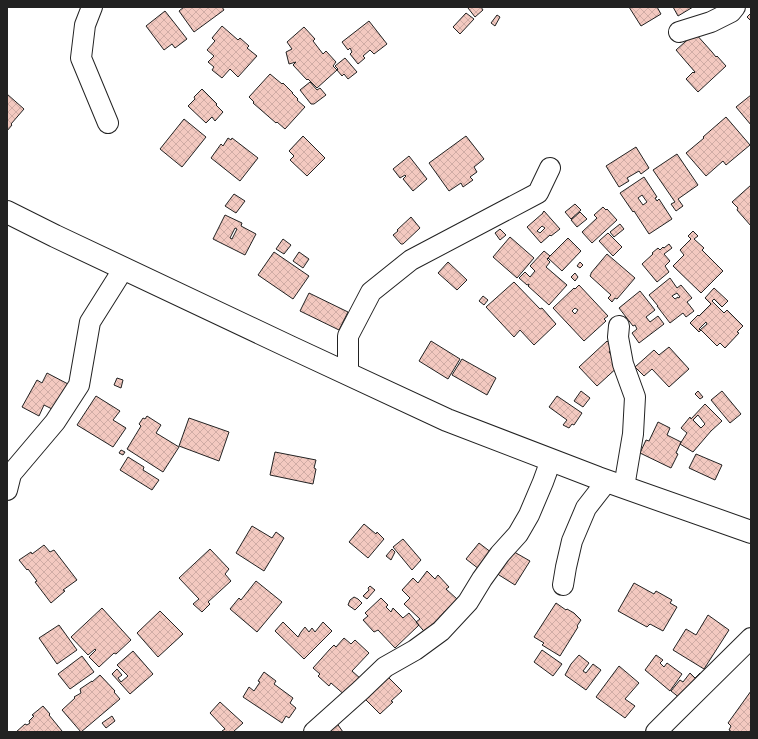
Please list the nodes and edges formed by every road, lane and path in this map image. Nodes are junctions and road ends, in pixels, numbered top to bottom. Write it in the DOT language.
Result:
graph roads {
  1 [pos="92,7"];
  2 [pos="735,7"];
  3 [pos="679,32"];
  4 [pos="108,123"];
  5 [pos="550,168"];
  6 [pos="7,212"];
  7 [pos="124,268"];
  8 [pos="619,326"];
  9 [pos="348,374"];
  10 [pos="552,460"];
  11 [pos="615,484"];
  12 [pos="7,490"];
  13 [pos="751,532"];
  14 [pos="563,584"];
  15 [pos="751,638"];
  16 [pos="314,732"];
  17 [pos="656,732"];
  1 -- 4 [label="street"];
  2 -- 3 [label="street"];
  5 -- 9 [label="street"];
  6 -- 7 [label="main road"];
  7 -- 9 [label="main road"];
  7 -- 12 [label="street"];
  8 -- 11 [label="street"];
  9 -- 10 [label="main road"];
  10 -- 11 [label="main road"];
  10 -- 16 [label="street"];
  11 -- 13 [label="main road"];
  11 -- 14 [label="street"];
  15 -- 17 [label="street"];
}
